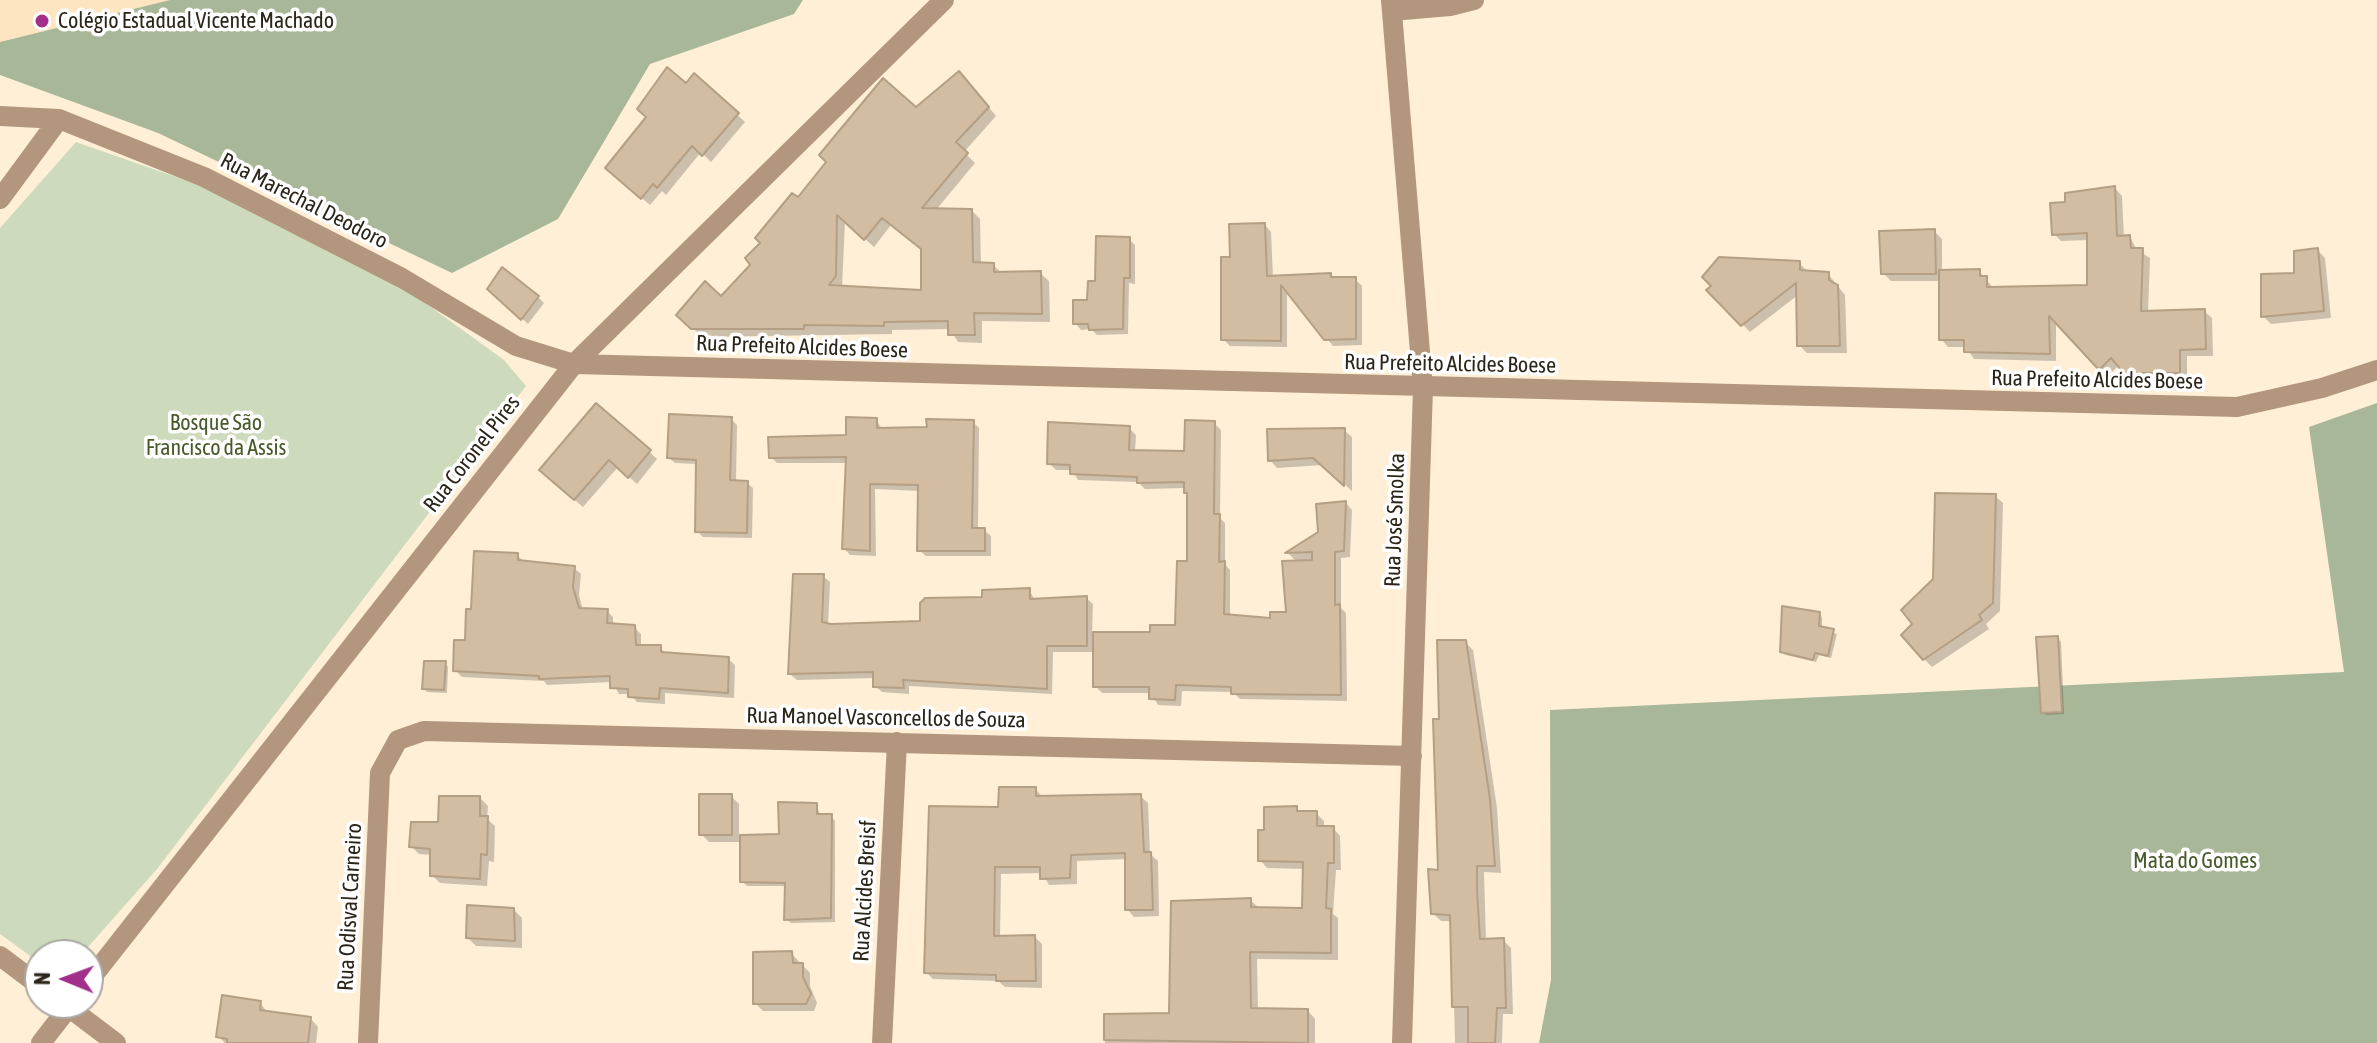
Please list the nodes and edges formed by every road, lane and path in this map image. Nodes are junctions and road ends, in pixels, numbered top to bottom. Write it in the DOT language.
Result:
graph roads {
  1 [pos="944,0"];
  2 [pos="1474,0"];
  3 [pos="1391,6"];
  4 [pos="0,116"];
  5 [pos="59,119"];
  6 [pos="0,199"];
  7 [pos="574,364"];
  8 [pos="2377,370"];
  9 [pos="1423,388"];
  10 [pos="897,742"];
  11 [pos="1412,756"];
  12 [pos="380,773"];
  13 [pos="0,956"];
  14 [pos="104,962"];
  15 [pos="24,974"];
  16 [pos="58,1019"];
  17 [pos="86,1019"];
  18 [pos="41,1043"];
  19 [pos="116,1043"];
  20 [pos="368,1043"];
  21 [pos="882,1043"];
  22 [pos="1402,1043"];
  1 -- 7 [label="street, Rua Coronel Pires"];
  2 -- 3 [label="street"];
  3 -- 9 [label="street, Rua José Smolka"];
  4 -- 5 [label="street, Rua Marechal Deodoro"];
  5 -- 6 [label="street"];
  5 -- 7 [label="street, Rua Marechal Deodoro"];
  7 -- 9 [label="street, Rua Prefeito Alcides Boese"];
  7 -- 14 [label="street, Rua Coronel Pires"];
  8 -- 9 [label="street, Rua Prefeito Alcides Boese"];
  9 -- 11 [label="street, Rua José Smolka"];
  10 -- 11 [label="street, Rua Manoel Vasconcellos de Souza"];
  10 -- 12 [label="street, Rua Manoel Vasconcellos de Souza"];
  10 -- 21 [label="street, Rua Alcides Breisf"];
  11 -- 22 [label="street, Rua José Smolka"];
  12 -- 20 [label="street, Rua Odisval Carneiro"];
  13 -- 15 [label="street"];
  16 -- 18 [label="street"];
  17 -- 19 [label="street"];
}
